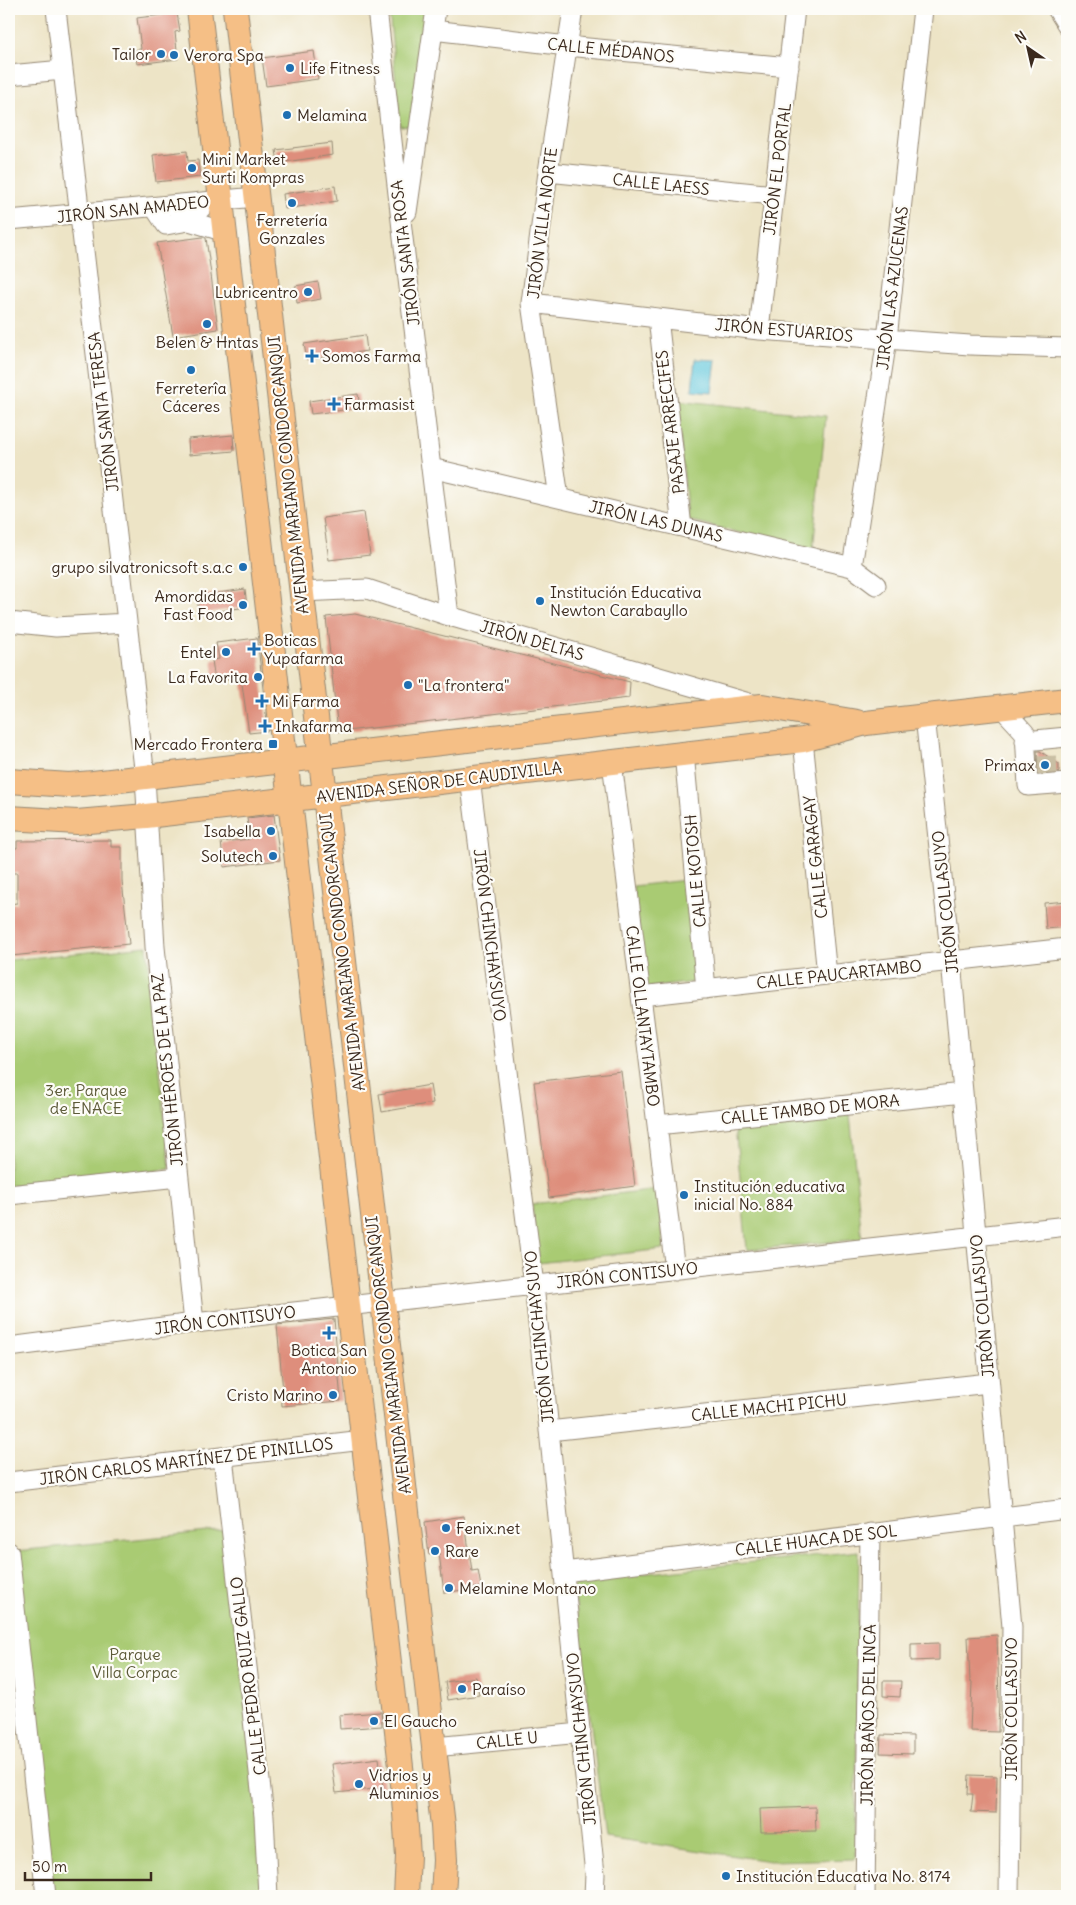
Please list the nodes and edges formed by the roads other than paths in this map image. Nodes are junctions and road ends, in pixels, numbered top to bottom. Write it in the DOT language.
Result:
graph roads {
  1 [pos="56,9"];
  2 [pos="199,9"];
  3 [pos="235,9"];
  4 [pos="378,9"];
  5 [pos="436,9"];
  6 [pos="573,9"];
  7 [pos="795,9"];
  8 [pos="923,9"];
  9 [pos="1057,9"];
  10 [pos="1067,25"];
  11 [pos="433,30"];
  12 [pos="567,46"];
  13 [pos="789,67"];
  14 [pos="64,70"];
  15 [pos="9,75"];
  16 [pos="548,172"];
  17 [pos="774,195"];
  18 [pos="256,197"];
  19 [pos="214,201"];
  20 [pos="154,207"];
  21 [pos="80,214"];
  22 [pos="9,220"];
  23 [pos="189,221"];
  24 [pos="225,232"];
  25 [pos="403,238"];
  26 [pos="531,303"];
  27 [pos="658,318"];
  28 [pos="758,330"];
  29 [pos="887,339"];
  30 [pos="1067,348"];
  31 [pos="431,468"];
  32 [pos="559,498"];
  33 [pos="682,527"];
  34 [pos="852,567"];
  35 [pos="876,585"];
  36 [pos="302,592"];
  37 [pos="449,616"];
  38 [pos="9,622"];
  39 [pos="127,623"];
  40 [pos="1067,700"];
  41 [pos="762,706"];
  42 [pos="1002,708"];
  43 [pos="925,716"];
  44 [pos="866,723"];
  45 [pos="1067,737"];
  46 [pos="803,740"];
  47 [pos="1025,740"];
  48 [pos="684,754"];
  49 [pos="320,757"];
  50 [pos="285,761"];
  51 [pos="612,762"];
  52 [pos="1051,767"];
  53 [pos="145,777"];
  54 [pos="470,778"];
  55 [pos="9,781"];
  56 [pos="324,795"];
  57 [pos="289,799"];
  58 [pos="146,816"];
  59 [pos="9,818"];
  60 [pos="1067,948"];
  61 [pos="951,961"];
  62 [pos="827,975"];
  63 [pos="706,989"];
  64 [pos="641,996"];
  65 [pos="963,1093"];
  66 [pos="657,1126"];
  67 [pos="178,1177"];
  68 [pos="9,1195"];
  69 [pos="1067,1226"];
  70 [pos="976,1237"];
  71 [pos="675,1270"];
  72 [pos="534,1285"];
  73 [pos="382,1302"];
  74 [pos="348,1306"];
  75 [pos="194,1323"];
  76 [pos="9,1347"];
  77 [pos="989,1382"];
  78 [pos="549,1431"];
  79 [pos="363,1440"];
  80 [pos="223,1457"];
  81 [pos="9,1482"];
  82 [pos="1067,1509"];
  83 [pos="1002,1517"];
  84 [pos="870,1533"];
  85 [pos="9,1552"];
  86 [pos="564,1572"];
  87 [pos="581,1733"];
  88 [pos="434,1747"];
  89 [pos="46,1896"];
  90 [pos="268,1896"];
  91 [pos="406,1896"];
  92 [pos="443,1896"];
  93 [pos="594,1896"];
  94 [pos="865,1896"];
  95 [pos="1010,1896"];
  1 -- 14 [label="street, JIRÓN SANTA TERESA"];
  2 -- 19 [label="main road, AVENIDA MARIANO CONDORCANQUI"];
  3 -- 18 [label="main road, AVENIDA MARIANO CONDORCANQUI"];
  4 -- 25 [label="street, JIRÓN SANTA ROSA"];
  5 -- 11 [label="street"];
  6 -- 12 [label="street, JIRÓN VILLA NORTE"];
  7 -- 13 [label="street, JIRÓN EL PORTAL"];
  8 -- 29 [label="street, JIRÓN LAS AZUCENAS"];
  9 -- 10 [label="street"];
  11 -- 12 [label="street, CALLE MÉDANOS"];
  11 -- 25 [label="street"];
  12 -- 13 [label="street, CALLE MÉDANOS"];
  12 -- 16 [label="street, JIRÓN VILLA NORTE"];
  13 -- 17 [label="street, JIRÓN EL PORTAL"];
  14 -- 15 [label="street"];
  14 -- 21 [label="street, JIRÓN SANTA TERESA"];
  16 -- 17 [label="street, CALLE LAESS"];
  16 -- 26 [label="street, JIRÓN VILLA NORTE"];
  17 -- 28 [label="street, JIRÓN EL PORTAL"];
  18 -- 19 [label="street, JIRÓN SAN AMADEO"];
  18 -- 36 [label="main road, AVENIDA MARIANO CONDORCANQUI"];
  19 -- 20 [label="street, JIRÓN SAN AMADEO"];
  19 -- 23 [label="street"];
  19 -- 24 [label="main road, AVENIDA MARIANO CONDORCANQUI"];
  20 -- 21 [label="street, JIRÓN SAN AMADEO"];
  20 -- 23 [label="street"];
  21 -- 22 [label="street, JIRÓN SAN AMADEO"];
  21 -- 39 [label="street, JIRÓN SANTA TERESA"];
  23 -- 24 [label="street"];
  24 -- 50 [label="main road, AVENIDA MARIANO CONDORCANQUI"];
  25 -- 31 [label="street, JIRÓN SANTA ROSA"];
  26 -- 27 [label="street, JIRÓN ESTUARIOS"];
  26 -- 32 [label="street, JIRÓN VILLA NORTE"];
  27 -- 28 [label="street, JIRÓN ESTUARIOS"];
  27 -- 33 [label="street, PASAJE ARRECIFES"];
  28 -- 29 [label="street, JIRÓN ESTUARIOS"];
  29 -- 30 [label="street, JIRÓN ESTUARIOS"];
  29 -- 34 [label="street, JIRÓN LAS AZUCENAS"];
  31 -- 32 [label="street, JIRÓN LAS DUNAS"];
  31 -- 37 [label="street, JIRÓN SANTA ROSA"];
  32 -- 33 [label="street, JIRÓN LAS DUNAS"];
  33 -- 34 [label="street, JIRÓN LAS DUNAS"];
  34 -- 35 [label="street, JIRÓN LAS DUNAS"];
  36 -- 37 [label="street, JIRÓN DELTAS"];
  36 -- 49 [label="main road, AVENIDA MARIANO CONDORCANQUI"];
  37 -- 41 [label="street, JIRÓN DELTAS"];
  38 -- 39 [label="street"];
  39 -- 53 [label="street, JIRÓN SANTA TERESA"];
  40 -- 42 [label="main road, AVENIDA SEÑOR DE CAUDIVILLA"];
  41 -- 44 [label="main road, AVENIDA SEÑOR DE CAUDIVILLA"];
  41 -- 49 [label="main road, AVENIDA SEÑOR DE CAUDIVILLA"];
  42 -- 43 [label="main road, AVENIDA SEÑOR DE CAUDIVILLA"];
  42 -- 47 [label="street"];
  43 -- 44 [label="main road, AVENIDA SEÑOR DE CAUDIVILLA"];
  43 -- 61 [label="street, JIRÓN COLLASUYO"];
  44 -- 46 [label="main road, AVENIDA SEÑOR DE CAUDIVILLA"];
  45 -- 52 [label="street"];
  46 -- 48 [label="main road, AVENIDA SEÑOR DE CAUDIVILLA"];
  46 -- 62 [label="street, CALLE GARAGAY"];
  47 -- 52 [label="street"];
  47 -- 52 [label="street"];
  48 -- 51 [label="main road, AVENIDA SEÑOR DE CAUDIVILLA"];
  48 -- 63 [label="street, CALLE KOTOSH"];
  49 -- 50 [label="main road, AVENIDA SEÑOR DE CAUDIVILLA"];
  49 -- 56 [label="main road, AVENIDA MARIANO CONDORCANQUI"];
  50 -- 53 [label="main road, AVENIDA SEÑOR DE CAUDIVILLA"];
  50 -- 57 [label="main road, AVENIDA MARIANO CONDORCANQUI"];
  51 -- 54 [label="main road, AVENIDA SEÑOR DE CAUDIVILLA"];
  51 -- 64 [label="street, CALLE OLLANTAYTAMBO"];
  53 -- 55 [label="main road, AVENIDA SEÑOR DE CAUDIVILLA"];
  53 -- 58 [label="street, JIRÓN SANTA TERESA"];
  54 -- 56 [label="main road, AVENIDA SEÑOR DE CAUDIVILLA"];
  54 -- 72 [label="street, JIRÓN CHINCHAYSUYO"];
  56 -- 57 [label="main road, AVENIDA SEÑOR DE CAUDIVILLA"];
  56 -- 73 [label="main road, AVENIDA MARIANO CONDORCANQUI"];
  57 -- 58 [label="main road, AVENIDA SEÑOR DE CAUDIVILLA"];
  57 -- 74 [label="main road, AVENIDA MARIANO CONDORCANQUI"];
  58 -- 59 [label="main road, AVENIDA SEÑOR DE CAUDIVILLA"];
  58 -- 67 [label="street, JIRÓN HÉROES DE LA PAZ"];
  60 -- 61 [label="street, CALLE PAUCARTAMBO"];
  61 -- 62 [label="street, CALLE PAUCARTAMBO"];
  61 -- 65 [label="street, JIRÓN COLLASUYO"];
  62 -- 63 [label="street, CALLE PAUCARTAMBO"];
  63 -- 64 [label="street, CALLE PAUCARTAMBO"];
  64 -- 66 [label="street, CALLE OLLANTAYTAMBO"];
  65 -- 66 [label="street, CALLE TAMBO DE MORA"];
  65 -- 70 [label="street, JIRÓN COLLASUYO"];
  66 -- 71 [label="street, CALLE OLLANTAYTAMBO"];
  67 -- 68 [label="street"];
  67 -- 75 [label="street, JIRÓN HÉROES DE LA PAZ"];
  69 -- 70 [label="street, JIRÓN CONTISUYO"];
  70 -- 71 [label="street, JIRÓN CONTISUYO"];
  70 -- 77 [label="street, JIRÓN COLLASUYO"];
  71 -- 72 [label="street, JIRÓN CONTISUYO"];
  72 -- 73 [label="street, JIRÓN CONTISUYO"];
  72 -- 78 [label="street, JIRÓN CHINCHAYSUYO"];
  73 -- 74 [label="street, JIRÓN CONTISUYO"];
  73 -- 88 [label="main road, AVENIDA MARIANO CONDORCANQUI"];
  74 -- 75 [label="street, JIRÓN CONTISUYO"];
  74 -- 79 [label="main road, AVENIDA MARIANO CONDORCANQUI"];
  75 -- 76 [label="street, JIRÓN CONTISUYO"];
  77 -- 78 [label="street, CALLE MACHI PICHU"];
  77 -- 83 [label="street, JIRÓN COLLASUYO"];
  78 -- 86 [label="street, JIRÓN CHINCHAYSUYO"];
  79 -- 80 [label="street, JIRÓN CARLOS MARTÍNEZ DE PINILLOS"];
  79 -- 91 [label="main road, AVENIDA MARIANO CONDORCANQUI"];
  80 -- 81 [label="street, JIRÓN CARLOS MARTÍNEZ DE PINILLOS"];
  80 -- 90 [label="street, CALLE PEDRO RUIZ GALLO"];
  82 -- 83 [label="street, CALLE HUACA DE SOL"];
  83 -- 84 [label="street, CALLE HUACA DE SOL"];
  83 -- 95 [label="street, JIRÓN COLLASUYO"];
  84 -- 86 [label="street, CALLE HUACA DE SOL"];
  84 -- 94 [label="street, JIRÓN BAÑOS DEL INCA"];
  85 -- 89 [label="street"];
  86 -- 87 [label="street, JIRÓN CHINCHAYSUYO"];
  87 -- 88 [label="street, CALLE U"];
  87 -- 93 [label="street, JIRÓN CHINCHAYSUYO"];
  88 -- 92 [label="main road, AVENIDA MARIANO CONDORCANQUI"];
}
